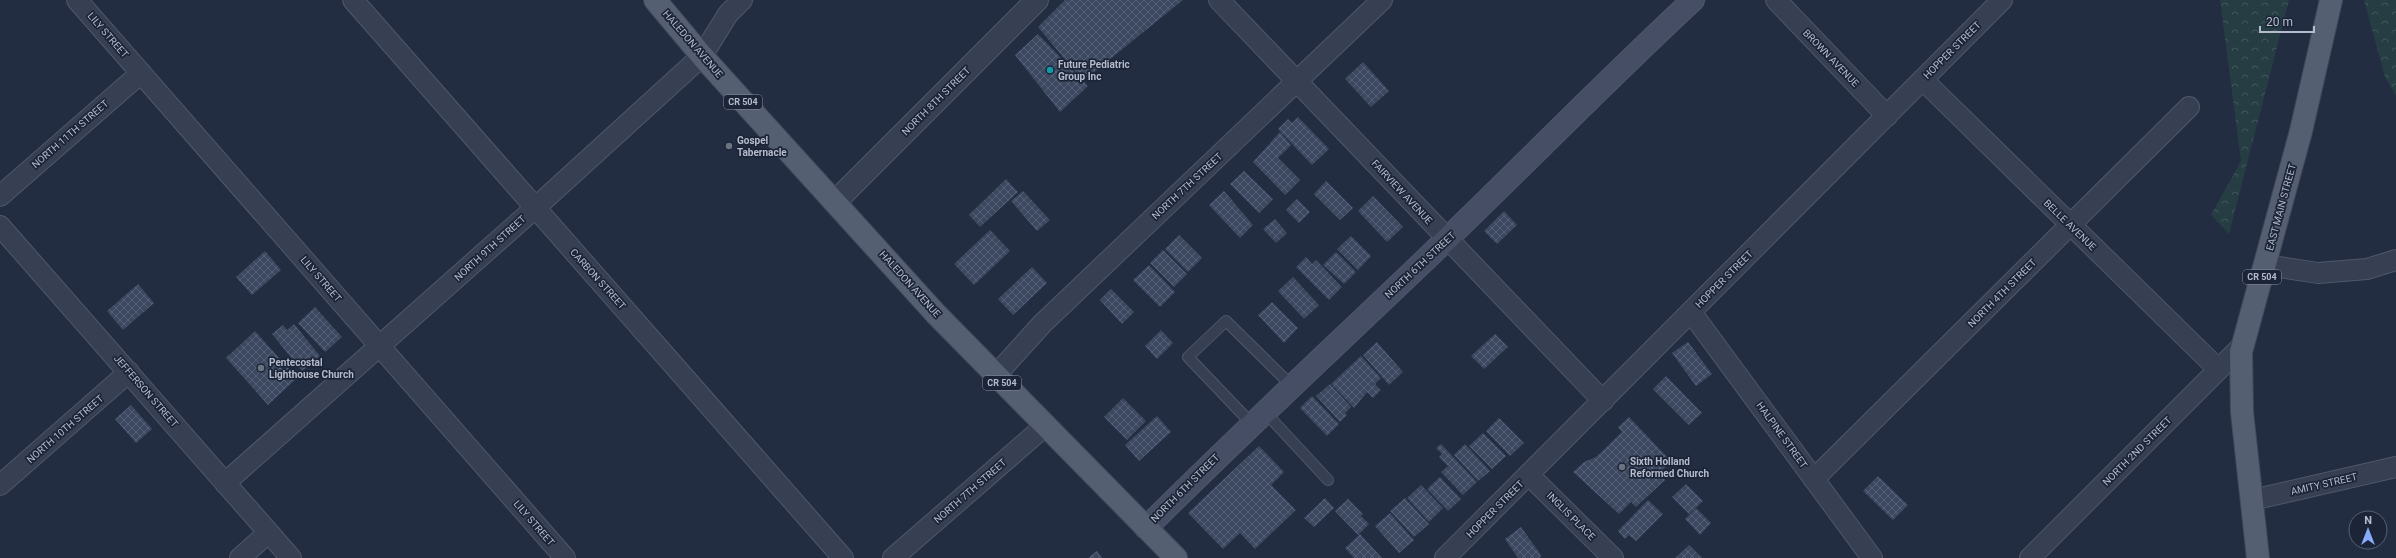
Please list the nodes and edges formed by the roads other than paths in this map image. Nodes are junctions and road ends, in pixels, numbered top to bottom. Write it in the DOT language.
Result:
graph roads {
  1 [pos="77,0"];
  2 [pos="352,0"];
  3 [pos="655,0"];
  4 [pos="742,0"];
  5 [pos="1037,0"];
  6 [pos="1219,0"];
  7 [pos="1382,0"];
  8 [pos="1693,0"];
  9 [pos="1776,0"];
  10 [pos="2002,0"];
  11 [pos="2331,0"];
  12 [pos="702,56"];
  13 [pos="141,73"];
  14 [pos="1923,80"];
  15 [pos="1297,82"];
  16 [pos="2189,107"];
  17 [pos="1887,116"];
  18 [pos="0,196"];
  19 [pos="835,202"];
  20 [pos="535,208"];
  21 [pos="0,226"];
  22 [pos="2070,226"];
  23 [pos="1447,239"];
  24 [pos="2396,260"];
  25 [pos="2266,265"];
  26 [pos="1691,312"];
  27 [pos="2244,344"];
  28 [pos="380,346"];
  29 [pos="2218,369"];
  30 [pos="129,372"];
  31 [pos="995,376"];
  32 [pos="1291,386"];
  33 [pos="1603,401"];
  34 [pos="1257,417"];
  35 [pos="1046,425"];
  36 [pos="2396,467"];
  37 [pos="1529,475"];
  38 [pos="1814,479"];
  39 [pos="1328,480"];
  40 [pos="225,483"];
  41 [pos="0,485"];
  42 [pos="2252,500"];
  43 [pos="1146,528"];
  44 [pos="268,532"];
  45 [pos="1862,554"];
  46 [pos="240,558"];
  47 [pos="291,558"];
  48 [pos="565,558"];
  49 [pos="843,558"];
  50 [pos="893,558"];
  51 [pos="1176,558"];
  52 [pos="1445,558"];
  53 [pos="1613,558"];
  54 [pos="2030,558"];
  55 [pos="2258,558"];
  1 -- 13 [label="street, LILY STREET"];
  2 -- 20 [label="street, CARBON STREET"];
  3 -- 12 [label="main road, HALEDON AVENUE / CR 504"];
  4 -- 12 [label="street, NORTH 9TH STREET"];
  5 -- 19 [label="street, NORTH 8TH STREET"];
  6 -- 15 [label="street, FAIRVIEW AVENUE"];
  7 -- 15 [label="street, NORTH 7TH STREET"];
  8 -- 23 [label="main road, NORTH 6TH STREET"];
  9 -- 17 [label="street, BROWN AVENUE"];
  10 -- 14 [label="street, HOPPER STREET"];
  11 -- 25 [label="main road, EAST MAIN STREET / CR 504"];
  12 -- 19 [label="main road, HALEDON AVENUE / CR 504"];
  12 -- 20 [label="street, NORTH 9TH STREET"];
  13 -- 18 [label="street, NORTH 11TH STREET"];
  13 -- 28 [label="street, LILY STREET"];
  14 -- 17 [label="street, HOPPER STREET"];
  14 -- 22 [label="street, BELLE AVENUE"];
  15 -- 23 [label="street, FAIRVIEW AVENUE"];
  15 -- 31 [label="street, NORTH 7TH STREET"];
  16 -- 22 [label="street, NORTH 4TH STREET"];
  17 -- 26 [label="street, HOPPER STREET"];
  19 -- 31 [label="main road, HALEDON AVENUE / CR 504"];
  20 -- 28 [label="street, NORTH 9TH STREET"];
  20 -- 49 [label="street, CARBON STREET"];
  21 -- 30 [label="street, JEFFERSON STREET"];
  22 -- 29 [label="street, BELLE AVENUE"];
  22 -- 38 [label="street, NORTH 4TH STREET"];
  23 -- 32 [label="main road, NORTH 6TH STREET"];
  23 -- 33 [label="street, FAIRVIEW AVENUE"];
  24 -- 25 [label="street"];
  25 -- 27 [label="main road, EAST MAIN STREET / CR 504"];
  26 -- 33 [label="street, HOPPER STREET"];
  26 -- 38 [label="street, HALPINE STREET"];
  27 -- 29 [label="street, NORTH 2ND STREET"];
  27 -- 42 [label="main road, EAST MAIN STREET / CR 504"];
  28 -- 40 [label="street, NORTH 9TH STREET"];
  28 -- 48 [label="street, LILY STREET"];
  29 -- 54 [label="street, NORTH 2ND STREET"];
  30 -- 40 [label="street, JEFFERSON STREET"];
  30 -- 41 [label="street, NORTH 10TH STREET"];
  31 -- 35 [label="main road, HALEDON AVENUE / CR 504"];
  32 -- 34 [label="main road, NORTH 6TH STREET"];
  32 -- 34 [label="lane"];
  33 -- 37 [label="street, HOPPER STREET"];
  34 -- 39 [label="lane"];
  34 -- 43 [label="main road, NORTH 6TH STREET"];
  35 -- 43 [label="main road, HALEDON AVENUE / CR 504"];
  35 -- 50 [label="street, NORTH 7TH STREET"];
  36 -- 42 [label="street, AMITY STREET"];
  37 -- 52 [label="street, HOPPER STREET"];
  37 -- 53 [label="street, INGLIS PLACE"];
  38 -- 45 [label="street, HALPINE STREET"];
  40 -- 44 [label="street, JEFFERSON STREET"];
  42 -- 55 [label="main road, EAST MAIN STREET / CR 504"];
  43 -- 51 [label="main road, HALEDON AVENUE / CR 504"];
  44 -- 46 [label="street"];
  44 -- 47 [label="street, JEFFERSON STREET"];
}
